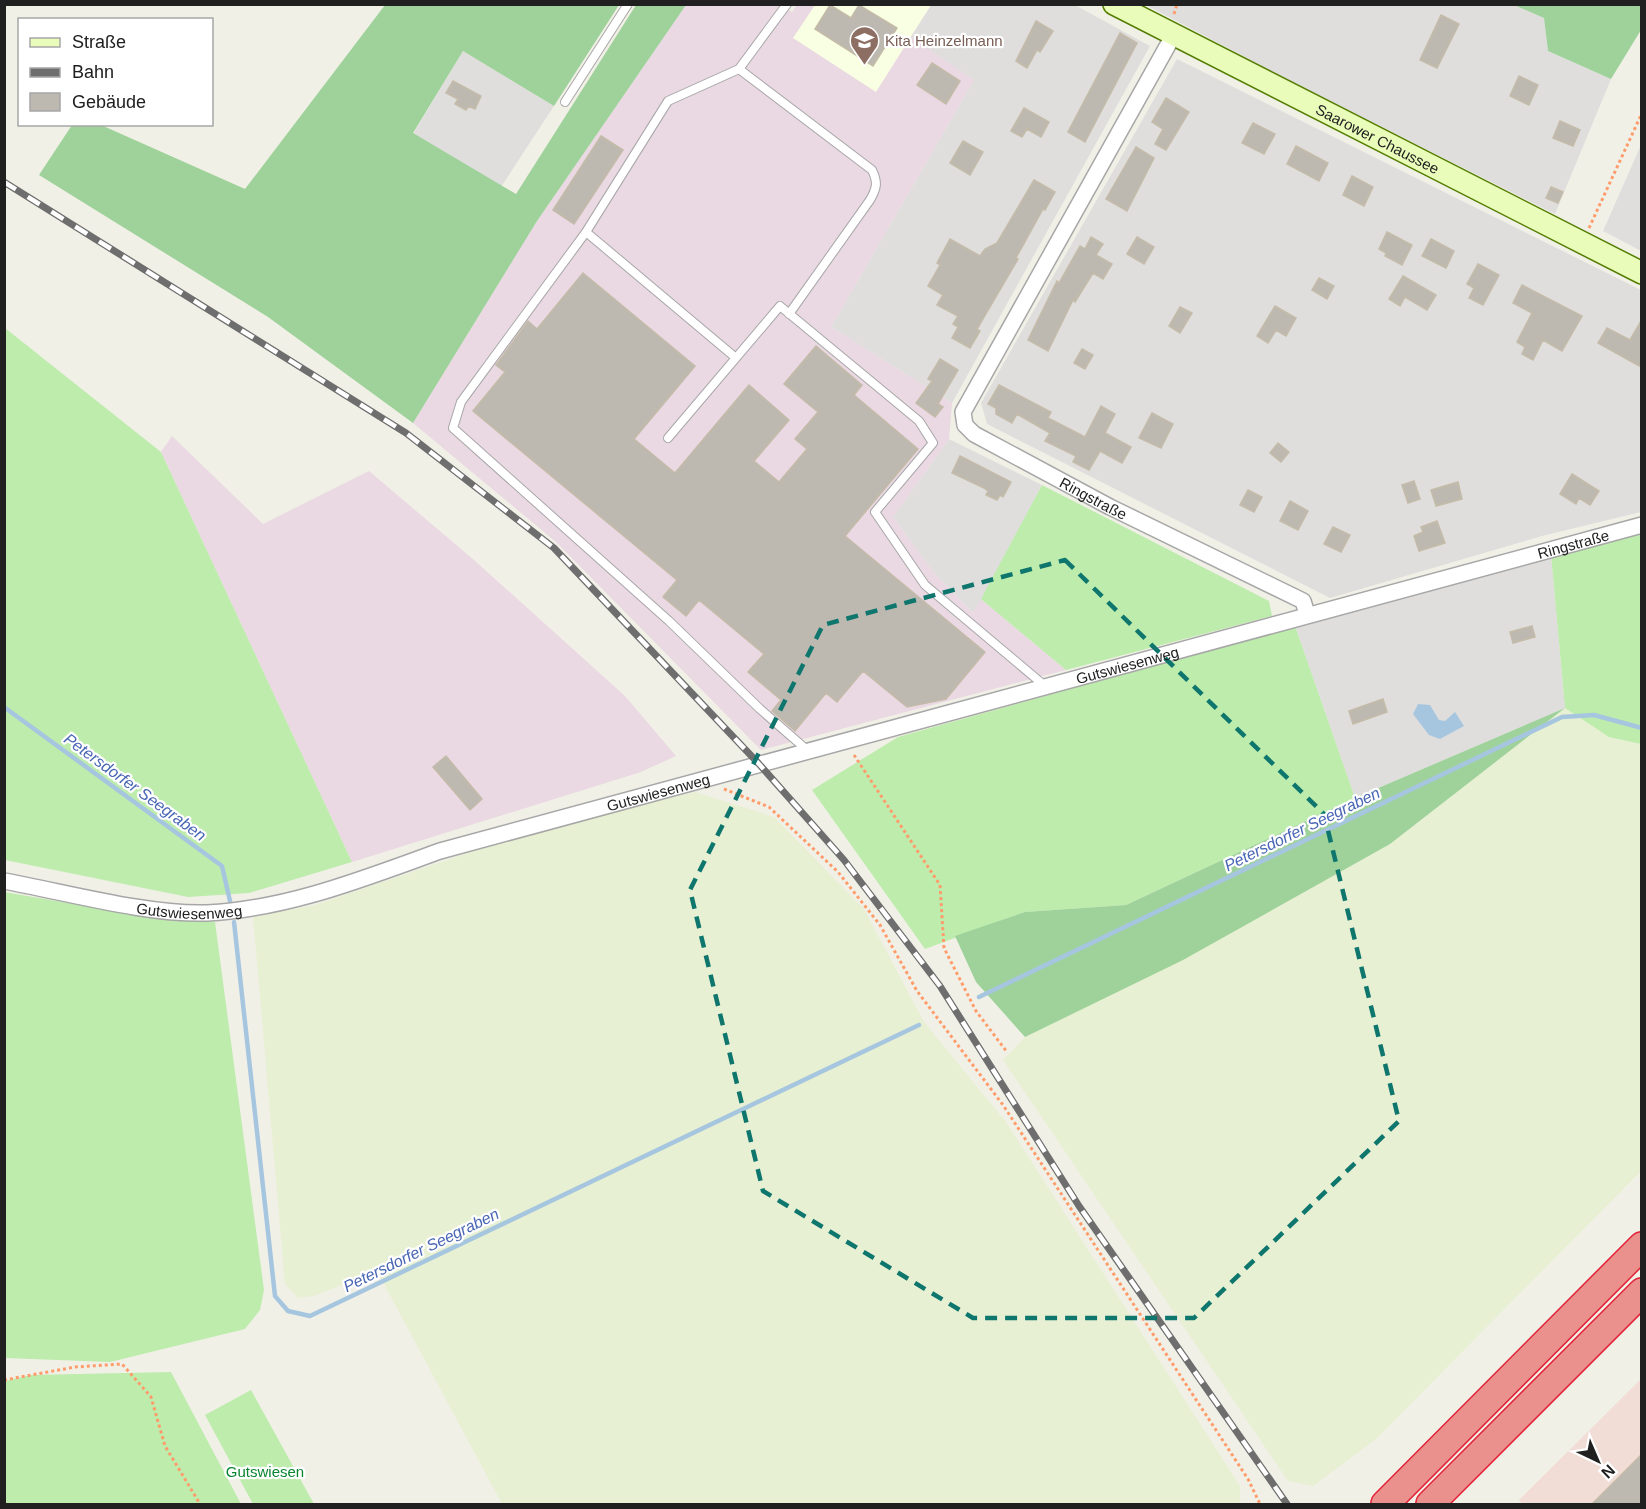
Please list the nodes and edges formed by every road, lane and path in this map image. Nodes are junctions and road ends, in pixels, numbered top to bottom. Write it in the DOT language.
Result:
graph roads {
  1 [pos="628,4"];
  2 [pos="786,4"];
  3 [pos="1114,4"];
  4 [pos="1173,36"];
  5 [pos="739,69"];
  6 [pos="566,102"];
  7 [pos="1641,113"];
  8 [pos="586,232"];
  9 [pos="1583,242"];
  10 [pos="1641,273"];
  11 [pos="789,314"];
  12 [pos="736,358"];
  13 [pos="668,438"];
  14 [pos="1641,525"];
  15 [pos="1307,614"];
  16 [pos="1045,686"];
  17 [pos="844,741"];
  18 [pos="807,750"];
  19 [pos="700,780"];
  20 [pos="4,881"];
  21 [pos="1007,1053"];
  22 [pos="1641,1246"];
  23 [pos="1641,1292"];
  24 [pos="4,1380"];
  25 [pos="200,1504"];
  26 [pos="1260,1504"];
  27 [pos="1385,1504"];
  28 [pos="1430,1504"];
  1 -- 6 [label="lane"];
  2 -- 5 [label="lane"];
  3 -- 4 [label="main road, Saarower Chaussee"];
  4 -- 9 [label="main road, Saarower Chaussee"];
  4 -- 15 [label="street, Ringstraße"];
  5 -- 8 [label="lane"];
  5 -- 11 [label="lane"];
  7 -- 9 [label="path"];
  8 -- 12 [label="lane"];
  8 -- 18 [label="lane"];
  9 -- 10 [label="main road, Saarower Chaussee"];
  11 -- 12 [label="lane"];
  11 -- 16 [label="lane"];
  12 -- 13 [label="lane"];
  14 -- 15 [label="street, Ringstraße"];
  15 -- 16 [label="street, Gutswiesenweg"];
  16 -- 17 [label="street, Gutswiesenweg"];
  17 -- 18 [label="street, Gutswiesenweg"];
  17 -- 21 [label="path"];
  18 -- 19 [label="street, Gutswiesenweg"];
  19 -- 20 [label="street, Gutswiesenweg"];
  19 -- 26 [label="path"];
  22 -- 27 [label="highway"];
  23 -- 28 [label="highway"];
  24 -- 25 [label="path"];
}
